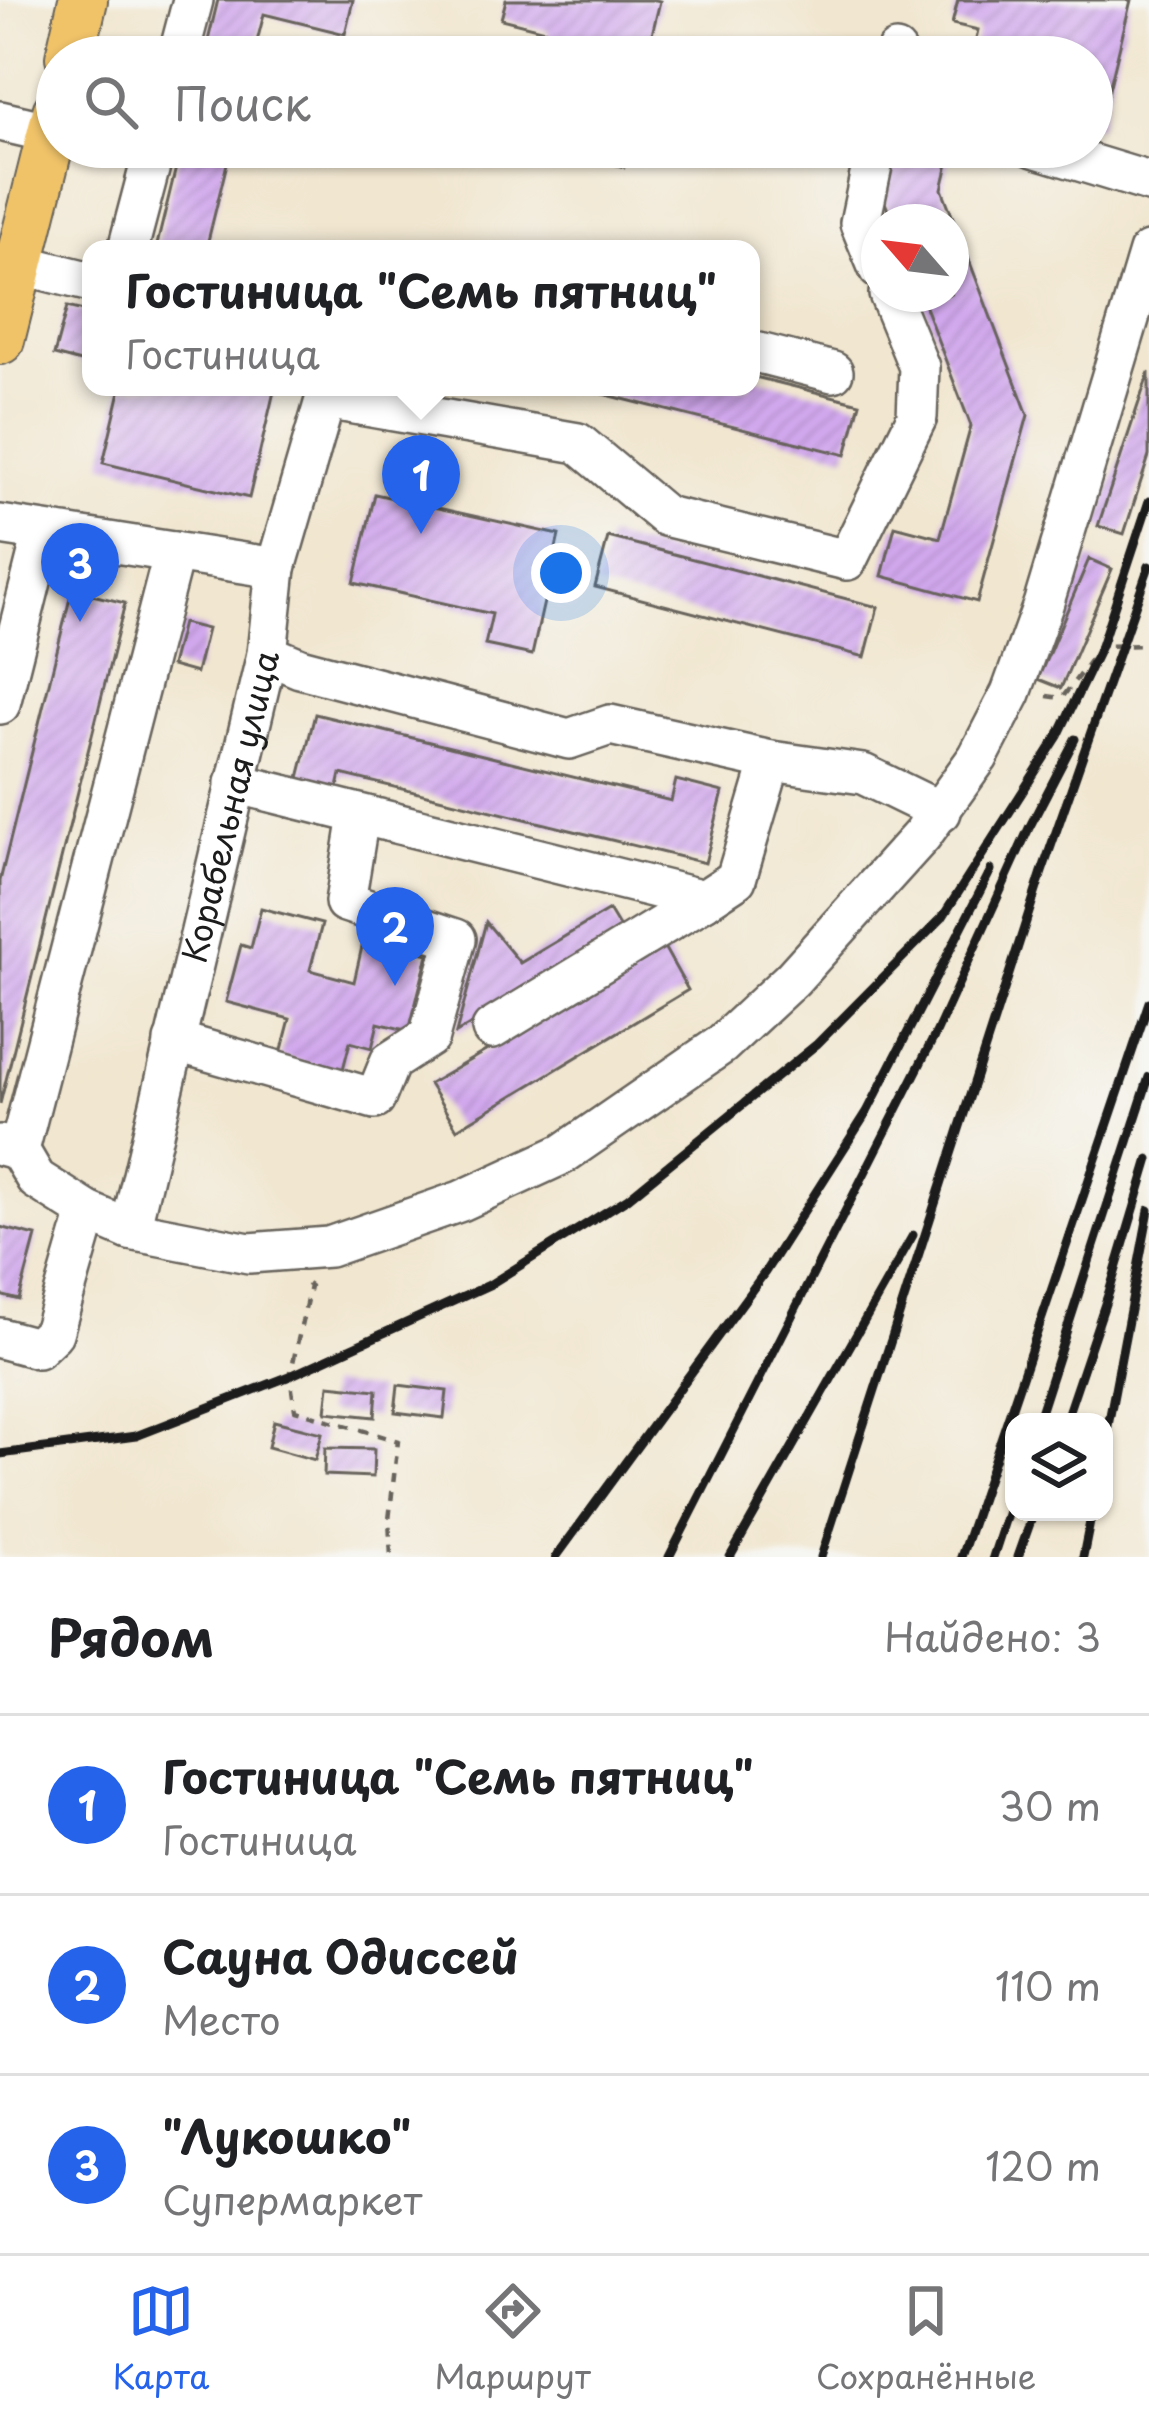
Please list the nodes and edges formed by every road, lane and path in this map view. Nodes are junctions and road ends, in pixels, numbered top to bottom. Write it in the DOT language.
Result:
graph roads {
  1 [pos="82,0"];
  2 [pos="193,0"];
  3 [pos="74,36"];
  4 [pos="184,36"];
  5 [pos="0,121"];
  6 [pos="36,122"];
  7 [pos="44,168"];
  8 [pos="149,168"];
  9 [pos="872,168"];
  10 [pos="1103,168"];
  11 [pos="1149,182"];
  12 [pos="864,204"];
  13 [pos="130,240"];
  14 [pos="1149,252"];
  15 [pos="20,264"];
  16 [pos="82,280"];
  17 [pos="896,312"];
  18 [pos="0,340"];
  19 [pos="760,353"];
  20 [pos="833,372"];
  21 [pos="327,396"];
  22 [pos="343,396"];
  23 [pos="0,525"];
  24 [pos="43,534"];
  25 [pos="174,552"];
  26 [pos="276,568"];
  27 [pos="1149,645"];
  28 [pos="267,654"];
  29 [pos="1011,693"];
  30 [pos="0,704"];
  31 [pos="772,761"];
  32 [pos="235,783"];
  33 [pos="941,812"];
  34 [pos="359,816"];
  35 [pos="704,900"];
  36 [pos="492,1029"];
  37 [pos="174,1041"];
  38 [pos="9,1148"];
  39 [pos="88,1212"];
  40 [pos="130,1230"];
  41 [pos="249,1252"];
  42 [pos="0,1338"];
  43 [pos="392,1557"];
  1 -- 3 [label="main road"];
  2 -- 4 [label="street"];
  5 -- 6 [label="street"];
  7 -- 15 [label="main road"];
  8 -- 13 [label="street"];
  9 -- 12 [label="street"];
  10 -- 11 [label="street"];
  14 -- 29 [label="street"];
  15 -- 16 [label="street"];
  15 -- 18 [label="main road"];
  17 -- 22 [label="street"];
  19 -- 20 [label="street"];
  21 -- 26 [label="street, Корабельная улица"];
  23 -- 24 [label="street"];
  24 -- 25 [label="street"];
  24 -- 30 [label="street"];
  25 -- 26 [label="street"];
  25 -- 38 [label="street"];
  26 -- 28 [label="street, Корабельная улица"];
  27 -- 29 [label="path"];
  28 -- 31 [label="street"];
  28 -- 32 [label="street, Корабельная улица"];
  29 -- 33 [label="street"];
  31 -- 33 [label="street"];
  31 -- 35 [label="street"];
  32 -- 34 [label="street"];
  32 -- 37 [label="street, Корабельная улица"];
  33 -- 41 [label="street"];
  34 -- 35 [label="street"];
  34 -- 37 [label="street"];
  35 -- 36 [label="street"];
  37 -- 40 [label="street, Корабельная улица"];
  38 -- 39 [label="street"];
  39 -- 40 [label="street"];
  39 -- 42 [label="street"];
  40 -- 41 [label="street"];
  41 -- 43 [label="path"];
}
